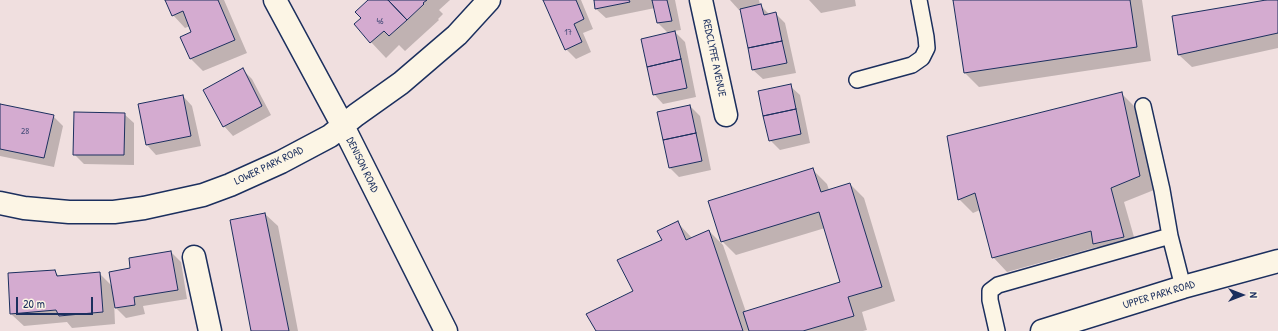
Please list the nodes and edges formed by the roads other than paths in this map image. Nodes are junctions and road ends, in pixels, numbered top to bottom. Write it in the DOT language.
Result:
graph roads {
  1 [pos="275,0"];
  2 [pos="489,0"];
  3 [pos="701,0"];
  4 [pos="918,0"];
  5 [pos="858,80"];
  6 [pos="1143,106"];
  7 [pos="726,115"];
  8 [pos="343,126"];
  9 [pos="0,203"];
  10 [pos="1170,236"];
  11 [pos="194,257"];
  12 [pos="1278,261"];
  13 [pos="1183,287"];
  14 [pos="210,331"];
  15 [pos="446,331"];
  16 [pos="997,331"];
  17 [pos="1042,331"];
  1 -- 8 [label="street, DENISON ROAD"];
  2 -- 8 [label="street, LOWER PARK ROAD"];
  3 -- 7 [label="street, REDCLYFFE AVENUE"];
  4 -- 5 [label="lane"];
  6 -- 10 [label="lane"];
  8 -- 9 [label="street, LOWER PARK ROAD"];
  8 -- 15 [label="street, DENISON ROAD"];
  10 -- 13 [label="lane"];
  10 -- 16 [label="lane"];
  11 -- 14 [label="street"];
  12 -- 13 [label="street, UPPER PARK ROAD"];
  13 -- 17 [label="street, UPPER PARK ROAD"];
}
